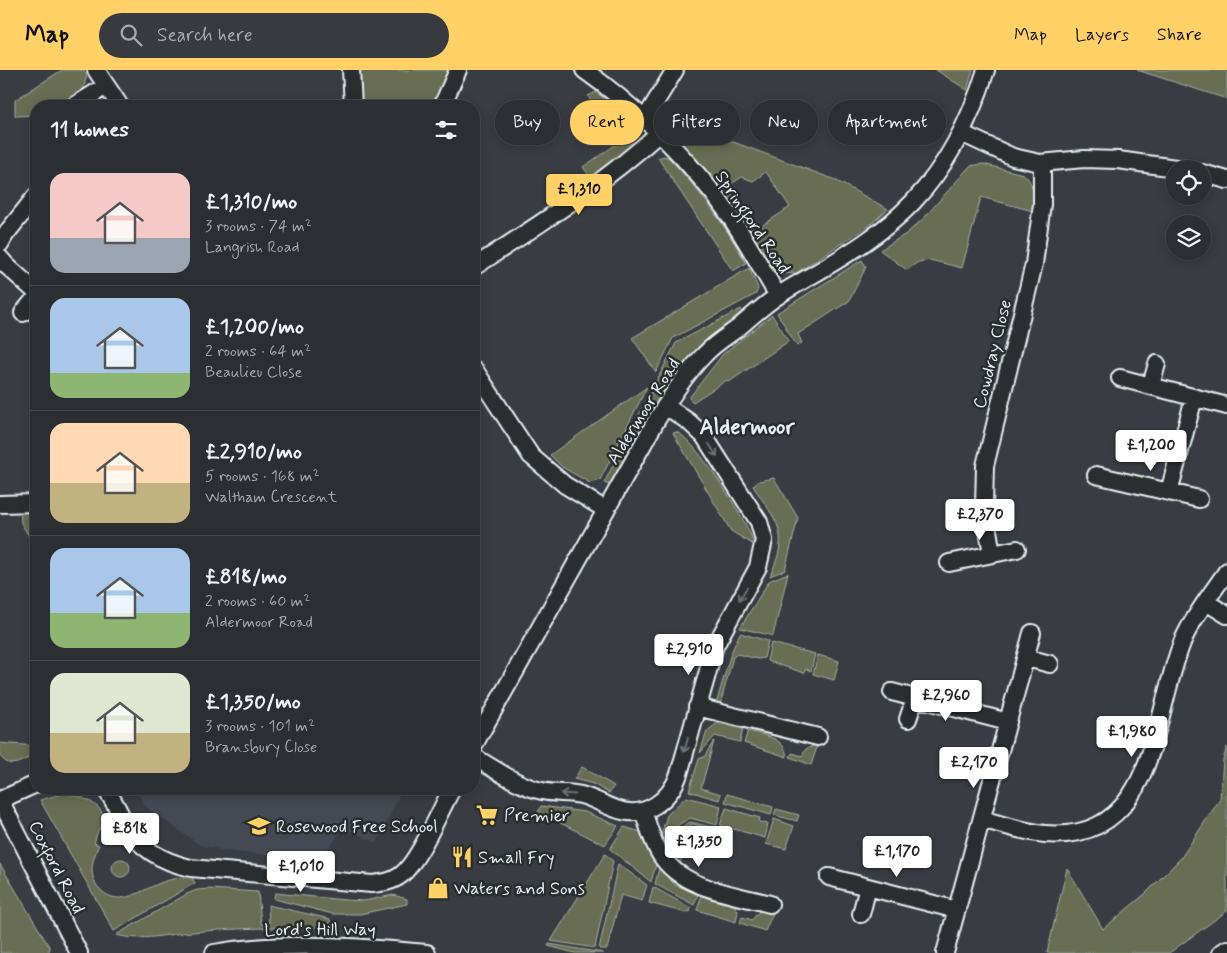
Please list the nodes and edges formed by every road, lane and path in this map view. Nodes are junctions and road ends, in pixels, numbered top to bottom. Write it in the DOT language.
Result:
graph roads {
  1 [pos="96,70"];
  2 [pos="351,70"];
  3 [pos="458,70"];
  4 [pos="584,70"];
  5 [pos="675,70"];
  6 [pos="986,70"];
  7 [pos="106,86"];
  8 [pos="84,100"];
  9 [pos="116,100"];
  10 [pos="353,100"];
  11 [pos="445,100"];
  12 [pos="620,100"];
  13 [pos="644,120"];
  14 [pos="654,129"];
  15 [pos="961,134"];
  16 [pos="654,138"];
  17 [pos="670,145"];
  18 [pos="1042,163"];
  19 [pos="1166,167"];
  20 [pos="1211,176"];
  21 [pos="1227,180"];
  22 [pos="30,204"];
  23 [pos="0,244"];
  24 [pos="0,258"];
  25 [pos="480,263"];
  26 [pos="30,287"];
  27 [pos="778,296"];
  28 [pos="30,304"];
  29 [pos="22,313"];
  30 [pos="1157,364"];
  31 [pos="1120,378"];
  32 [pos="1151,384"];
  33 [pos="480,385"];
  34 [pos="1194,398"];
  35 [pos="666,406"];
  36 [pos="1227,406"];
  37 [pos="1096,474"];
  38 [pos="1169,492"];
  39 [pos="1199,499"];
  40 [pos="30,503"];
  41 [pos="0,504"];
  42 [pos="606,510"];
  43 [pos="1017,549"];
  44 [pos="992,554"];
  45 [pos="949,563"];
  46 [pos="1227,571"];
  47 [pos="1206,602"];
  48 [pos="1227,615"];
  49 [pos="1032,632"];
  50 [pos="1027,658"];
  51 [pos="1050,664"];
  52 [pos="892,692"];
  53 [pos="915,698"];
  54 [pos="696,707"];
  55 [pos="908,719"];
  56 [pos="1008,722"];
  57 [pos="480,734"];
  58 [pos="818,738"];
  59 [pos="480,760"];
  60 [pos="30,787"];
  61 [pos="110,795"];
  62 [pos="449,795"];
  63 [pos="0,800"];
  64 [pos="643,811"];
  65 [pos="982,820"];
  66 [pos="829,877"];
  67 [pos="868,887"];
  68 [pos="770,904"];
  69 [pos="957,910"];
  70 [pos="861,914"];
  71 [pos="1227,949"];
  72 [pos="78,953"];
  73 [pos="214,953"];
  74 [pos="427,953"];
  75 [pos="945,953"];
  76 [pos="1221,953"];
  1 -- 7 [label="street"];
  2 -- 10 [label="street"];
  3 -- 11 [label="street"];
  4 -- 12 [label="street, Springford Road"];
  5 -- 13 [label="street"];
  6 -- 15 [label="street, Aldermoor Road"];
  7 -- 8 [label="street"];
  7 -- 9 [label="street"];
  13 -- 14 [label="street, Springford Road"];
  15 -- 18 [label="street"];
  15 -- 27 [label="street, Aldermoor Road"];
  16 -- 25 [label="street"];
  17 -- 27 [label="street, Springford Road"];
  18 -- 19 [label="street"];
  18 -- 44 [label="street, Cowdray Close"];
  20 -- 21 [label="street"];
  22 -- 23 [label="street"];
  24 -- 26 [label="street"];
  27 -- 35 [label="street, Aldermoor Road"];
  28 -- 29 [label="street"];
  30 -- 32 [label="street"];
  31 -- 32 [label="street"];
  32 -- 34 [label="street"];
  33 -- 42 [label="street"];
  34 -- 36 [label="street"];
  34 -- 38 [label="street"];
  35 -- 42 [label="street, Aldermoor Road"];
  35 -- 54 [label="street, one-way"];
  37 -- 38 [label="street"];
  38 -- 39 [label="street"];
  40 -- 41 [label="street"];
  42 -- 57 [label="street, Aldermoor Road"];
  43 -- 44 [label="street"];
  44 -- 45 [label="street"];
  46 -- 47 [label="street"];
  47 -- 48 [label="street"];
  47 -- 65 [label="street"];
  49 -- 50 [label="street"];
  50 -- 51 [label="street"];
  50 -- 56 [label="street"];
  52 -- 53 [label="street"];
  53 -- 55 [label="street"];
  53 -- 56 [label="street"];
  54 -- 58 [label="street"];
  54 -- 64 [label="street, one-way"];
  56 -- 65 [label="street"];
  64 -- 59 [label="street, one-way"];
  60 -- 63 [label="street"];
  61 -- 62 [label="street"];
  63 -- 72 [label="street, Coxford Road"];
  64 -- 68 [label="street"];
  65 -- 69 [label="street"];
  66 -- 67 [label="street"];
  67 -- 69 [label="street"];
  67 -- 70 [label="street"];
  69 -- 75 [label="street"];
  71 -- 76 [label="street"];
  73 -- 74 [label="street, Lord's Hill Way"];
}
